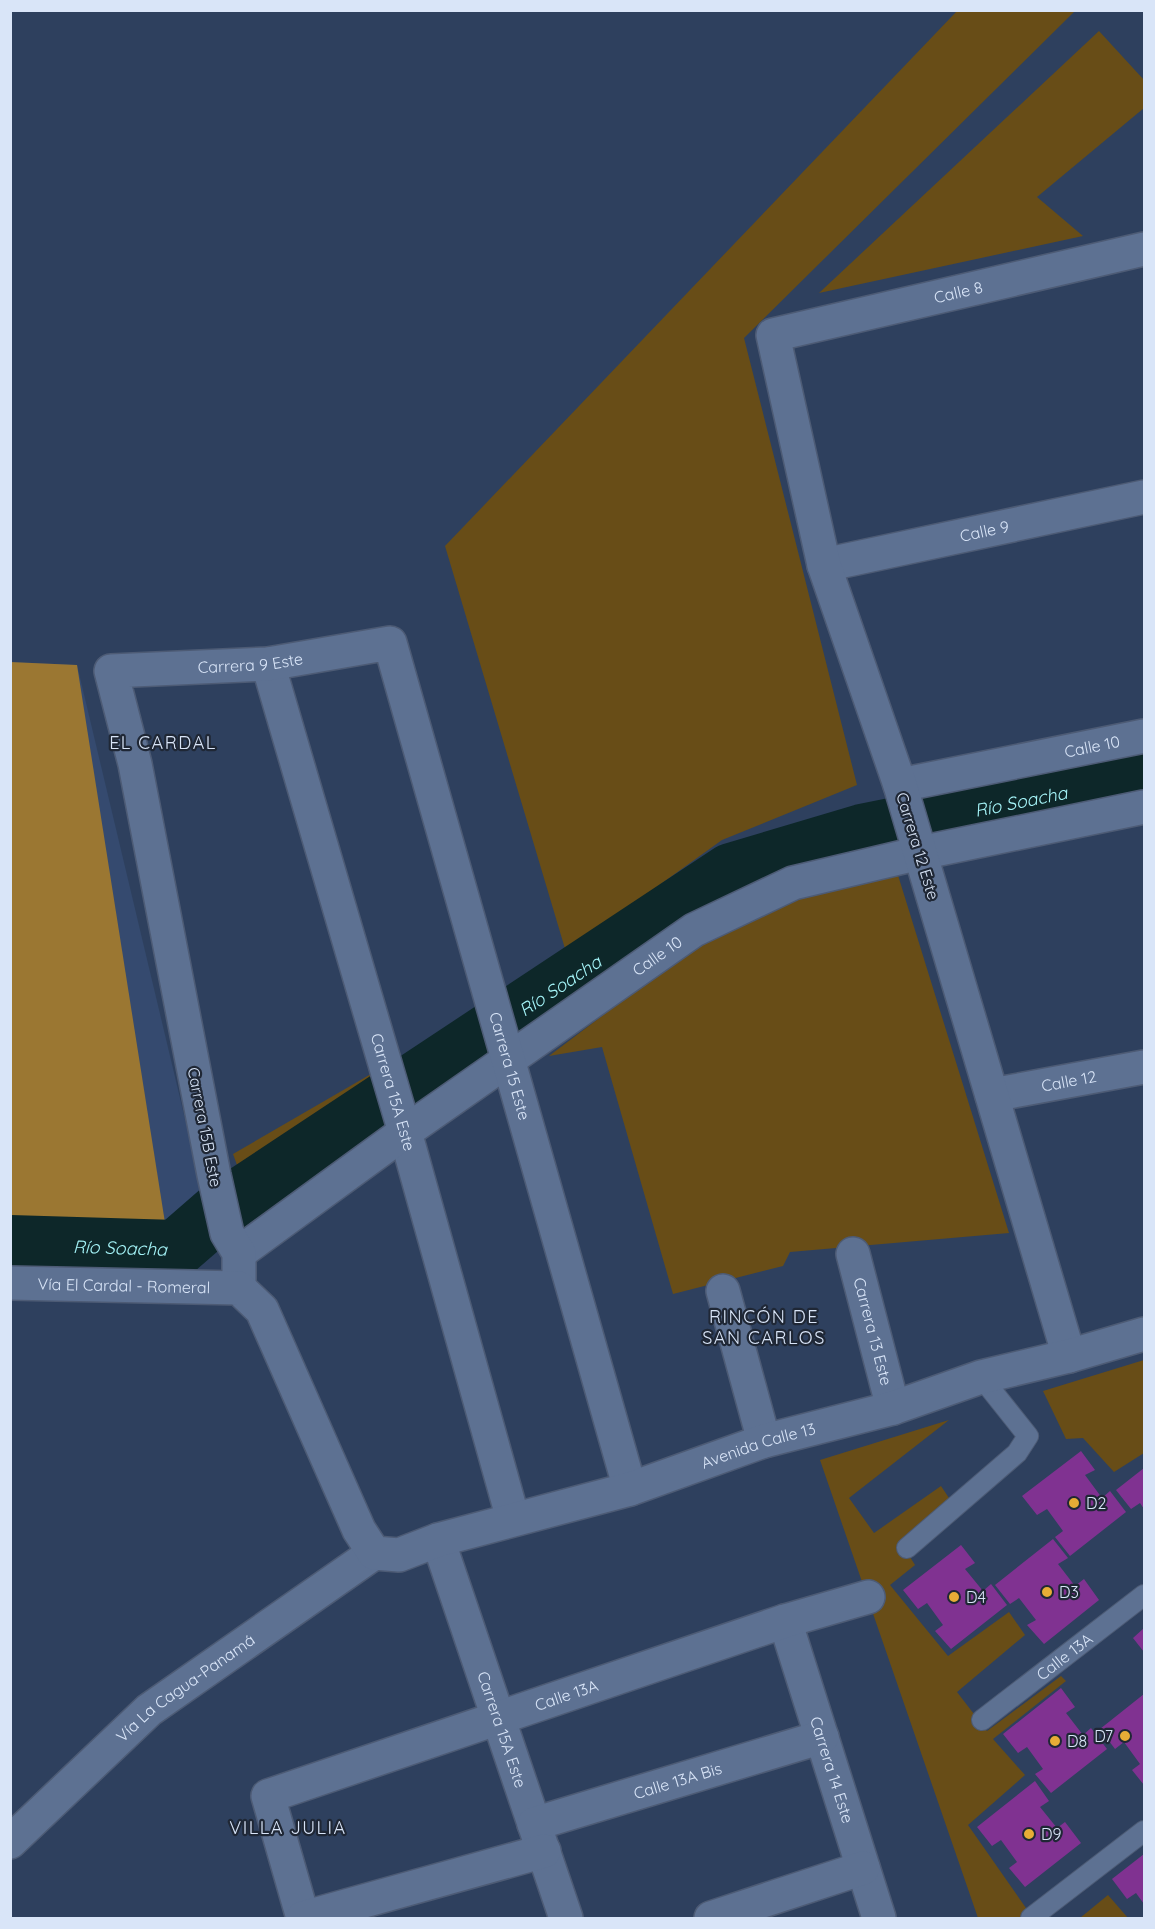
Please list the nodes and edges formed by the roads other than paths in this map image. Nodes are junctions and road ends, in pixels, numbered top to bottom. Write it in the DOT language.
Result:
graph roads {
  1 [pos="1144,252"];
  2 [pos="773,335"];
  3 [pos="1144,497"];
  4 [pos="824,565"];
  5 [pos="390,643"];
  6 [pos="268,664"];
  7 [pos="111,671"];
  8 [pos="1144,736"];
  9 [pos="902,794"];
  10 [pos="1144,807"];
  11 [pos="919,848"];
  12 [pos="506,1051"];
  13 [pos="1144,1066"];
  14 [pos="992,1095"];
  15 [pos="402,1122"];
  16 [pos="233,1243"];
  17 [pos="854,1254"];
  18 [pos="10,1283"];
  19 [pos="239,1288"];
  20 [pos="723,1291"];
  21 [pos="1144,1334"];
  22 [pos="1069,1356"];
  23 [pos="981,1377"];
  24 [pos="893,1408"];
  25 [pos="764,1441"];
  26 [pos="630,1489"];
  27 [pos="513,1519"];
  28 [pos="438,1540"];
  29 [pos="907,1548"];
  30 [pos="374,1552"];
  31 [pos="1144,1594"];
  32 [pos="868,1597"];
  33 [pos="785,1621"];
  34 [pos="499,1718"];
  35 [pos="982,1720"];
  36 [pos="822,1737"];
  37 [pos="1144,1831"];
  38 [pos="539,1837"];
  39 [pos="10,1842"];
  40 [pos="862,1869"];
  41 [pos="303,1918"];
  42 [pos="566,1918"];
  43 [pos="711,1918"];
  44 [pos="879,1918"];
  45 [pos="1031,1918"];
  1 -- 2 [label="street, Calle 8"];
  2 -- 4 [label="street, Carrera 12 Este"];
  3 -- 4 [label="street, Calle 9"];
  4 -- 9 [label="street, Carrera 12 Este"];
  5 -- 6 [label="street, Carrera 9 Este"];
  5 -- 12 [label="street, Carrera 15 Este"];
  6 -- 7 [label="street, Carrera 9 Este"];
  6 -- 15 [label="street, Carrera 15A Este"];
  7 -- 16 [label="street, Carrera 15B Este"];
  8 -- 9 [label="street, Calle 10"];
  9 -- 11 [label="street, Carrera 12 Este"];
  10 -- 11 [label="street, Calle 10"];
  11 -- 12 [label="street, Calle 10"];
  11 -- 14 [label="street, Carrera 12 Este"];
  12 -- 15 [label="street, Calle 10"];
  12 -- 26 [label="street, Carrera 15 Este"];
  13 -- 14 [label="street, Calle 12"];
  14 -- 22 [label="street, Carrera 12 Este"];
  15 -- 16 [label="street, Calle 10"];
  15 -- 27 [label="street, Carrera 15A Este"];
  16 -- 19 [label="street, Carrera 15B Este"];
  17 -- 24 [label="street, Carrera 13 Este"];
  18 -- 19 [label="street, Vía El Cardal - Romeral"];
  19 -- 30 [label="street"];
  20 -- 25 [label="street"];
  21 -- 22 [label="street, Avenida Calle 13"];
  22 -- 23 [label="street, Avenida Calle 13"];
  23 -- 24 [label="street, Avenida Calle 13"];
  23 -- 29 [label="lane"];
  24 -- 25 [label="street, Avenida Calle 13"];
  25 -- 26 [label="street, Avenida Calle 13"];
  26 -- 27 [label="street, Avenida Calle 13"];
  27 -- 28 [label="street, Avenida Calle 13"];
  28 -- 30 [label="street, Avenida Calle 13"];
  28 -- 34 [label="street, Carrera 15A Este"];
  30 -- 39 [label="street, Vía La Cagua-Panamá"];
  31 -- 35 [label="lane, Calle 13A"];
  32 -- 33 [label="street, Calle 13A"];
  33 -- 34 [label="street, Calle 13A"];
  33 -- 36 [label="street, Carrera 14 Este"];
  34 -- 38 [label="street, Carrera 15A Este"];
  34 -- 41 [label="street, Calle 13A"];
  36 -- 38 [label="street, Calle 13A Bis"];
  36 -- 40 [label="street, Carrera 14 Este"];
  37 -- 45 [label="lane"];
  38 -- 41 [label="street, Calle 13A Bis"];
  38 -- 42 [label="street, Carrera 15A Este"];
  40 -- 43 [label="street"];
  40 -- 44 [label="street, Carrera 14 Este"];
}
